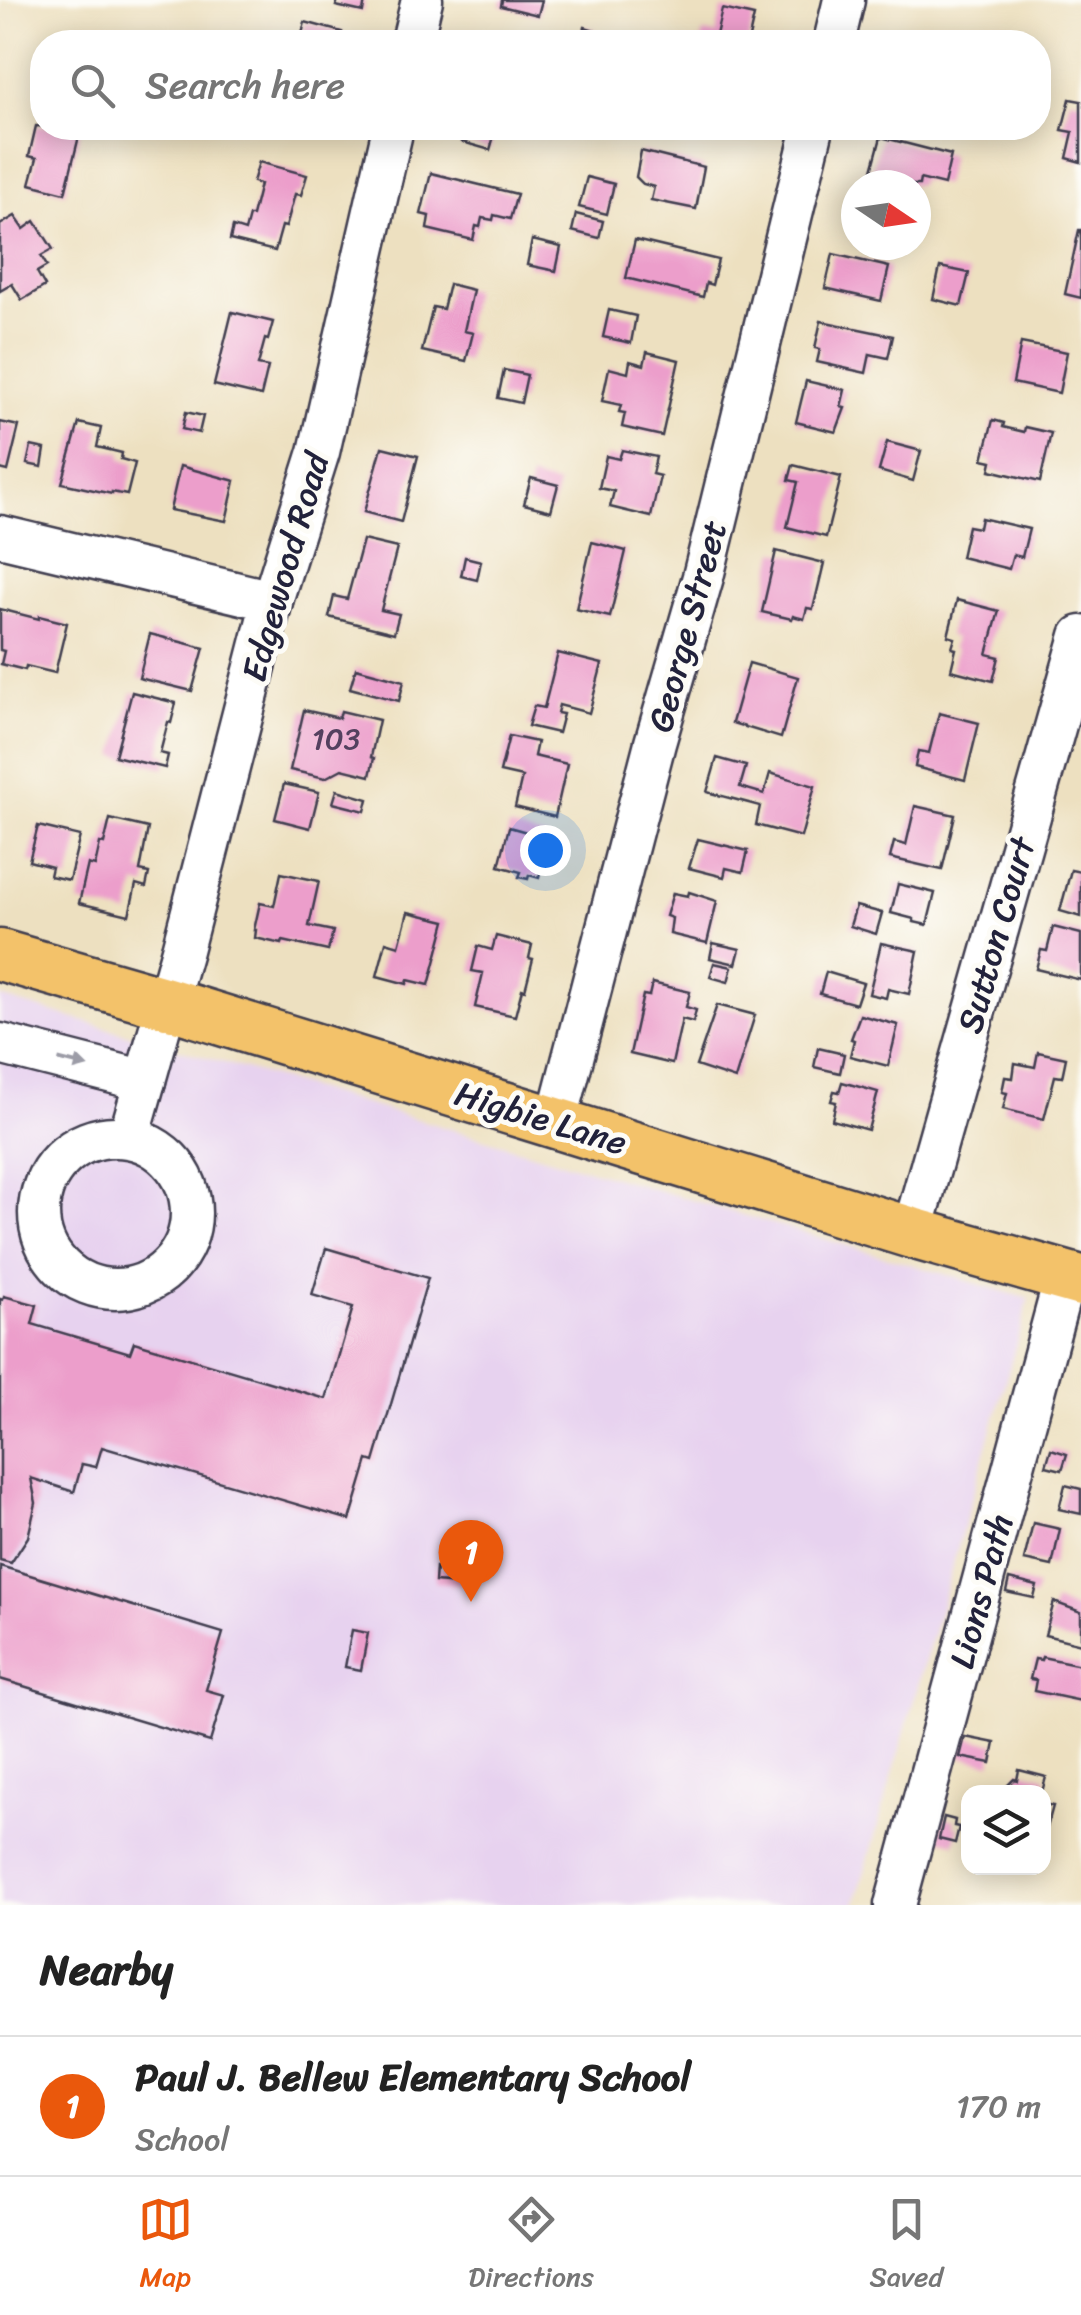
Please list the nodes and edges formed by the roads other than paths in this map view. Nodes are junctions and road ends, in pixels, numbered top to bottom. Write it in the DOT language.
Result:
graph roads {
  1 [pos="422,0"];
  2 [pos="844,0"];
  3 [pos="415,30"];
  4 [pos="837,30"];
  5 [pos="390,140"];
  6 [pos="810,140"];
  7 [pos="0,536"];
  8 [pos="272,601"];
  9 [pos="1081,636"];
  10 [pos="0,955"];
  11 [pos="167,1003"];
  12 [pos="0,1044"];
  13 [pos="145,1081"];
  14 [pos="556,1122"];
  15 [pos="129,1137"];
  16 [pos="912,1234"];
  17 [pos="1073,1279"];
  18 [pos="895,1905"];
  1 -- 3 [label="street"];
  2 -- 4 [label="street"];
  5 -- 8 [label="street, Edgewood Road"];
  6 -- 14 [label="street, George Street"];
  7 -- 8 [label="street"];
  8 -- 11 [label="street, Edgewood Road"];
  9 -- 16 [label="street, Sutton Court"];
  10 -- 11 [label="main road, Higbie Lane"];
  11 -- 13 [label="street, Edgewood Road"];
  11 -- 14 [label="main road, Higbie Lane"];
  12 -- 13 [label="street, one-way"];
  13 -- 15 [label="street, Edgewood Road"];
  14 -- 16 [label="main road, Higbie Lane"];
  16 -- 17 [label="main road, Higbie Lane"];
  17 -- 18 [label="street, Lions Path"];
}
